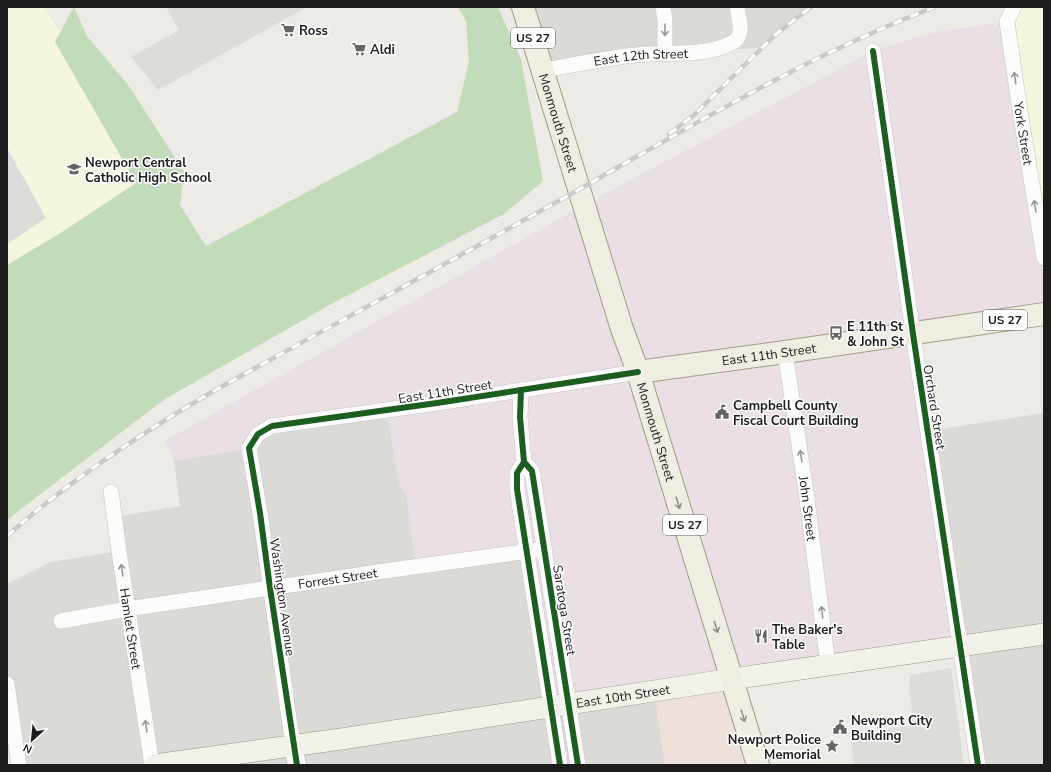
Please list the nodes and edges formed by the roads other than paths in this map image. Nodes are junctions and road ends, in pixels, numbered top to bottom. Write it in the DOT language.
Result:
graph roads {
  1 [pos="524,7"];
  2 [pos="663,7"];
  3 [pos="737,7"];
  4 [pos="1013,8"];
  5 [pos="873,51"];
  6 [pos="665,53"];
  7 [pos="543,70"];
  8 [pos="1044,258"];
  9 [pos="1044,314"];
  10 [pos="913,334"];
  11 [pos="785,352"];
  12 [pos="638,372"];
  13 [pos="521,390"];
  14 [pos="258,434"];
  15 [pos="524,462"];
  16 [pos="111,492"];
  17 [pos="544,549"];
  18 [pos="526,550"];
  19 [pos="270,588"];
  20 [pos="127,608"];
  21 [pos="61,621"];
  22 [pos="1044,634"];
  23 [pos="961,646"];
  24 [pos="828,665"];
  25 [pos="732,678"];
  26 [pos="7,684"];
  27 [pos="560,704"];
  28 [pos="295,755"];
  29 [pos="19,765"];
  30 [pos="153,765"];
  31 [pos="560,765"];
  32 [pos="578,765"];
  33 [pos="758,765"];
  34 [pos="978,765"];
  1 -- 7 [label="main road, Monmouth Street / US 27"];
  2 -- 6 [label="street, one-way"];
  3 -- 6 [label="street, East 12th Street"];
  8 -- 4 [label="street, York Street, one-way"];
  5 -- 10 [label="street, Orchard Street"];
  6 -- 7 [label="street, East 12th Street"];
  7 -- 12 [label="main road, Monmouth Street / US 27"];
  9 -- 10 [label="main road, East 11th Street / US 27"];
  10 -- 11 [label="main road, East 11th Street / US 27"];
  10 -- 23 [label="street, Orchard Street"];
  11 -- 12 [label="main road, East 11th Street / US 27"];
  24 -- 11 [label="street, John Street, one-way"];
  12 -- 13 [label="street, East 11th Street"];
  12 -- 25 [label="main road, Monmouth Street / US 27, one-way"];
  13 -- 14 [label="street, East 11th Street"];
  13 -- 15 [label="street, Saratoga Street"];
  14 -- 19 [label="street, Washington Avenue"];
  15 -- 17 [label="street, Saratoga Street"];
  15 -- 18 [label="street, Saratoga Street"];
  20 -- 16 [label="street, Hamlet Street, one-way"];
  17 -- 18 [label="street, Forrest Street"];
  17 -- 27 [label="street, Saratoga Street"];
  18 -- 19 [label="street, Forrest Street"];
  18 -- 27 [label="street, Saratoga Street"];
  19 -- 20 [label="street, Forrest Street"];
  19 -- 28 [label="street, Washington Avenue"];
  20 -- 21 [label="street, Forrest Street"];
  30 -- 20 [label="street, Hamlet Street, one-way"];
  22 -- 23 [label="main road, East 10th Street"];
  23 -- 24 [label="main road, East 10th Street"];
  23 -- 34 [label="street, Orchard Street"];
  24 -- 25 [label="main road, East 10th Street"];
  25 -- 27 [label="main road, East 10th Street"];
  25 -- 33 [label="main road, Monmouth Street / US 27, one-way"];
  26 -- 29 [label="street"];
  27 -- 28 [label="main road, East 10th Street"];
  27 -- 31 [label="street, Saratoga Street"];
  27 -- 32 [label="street, Saratoga Street"];
  28 -- 30 [label="main road, East 10th Street"];
}
